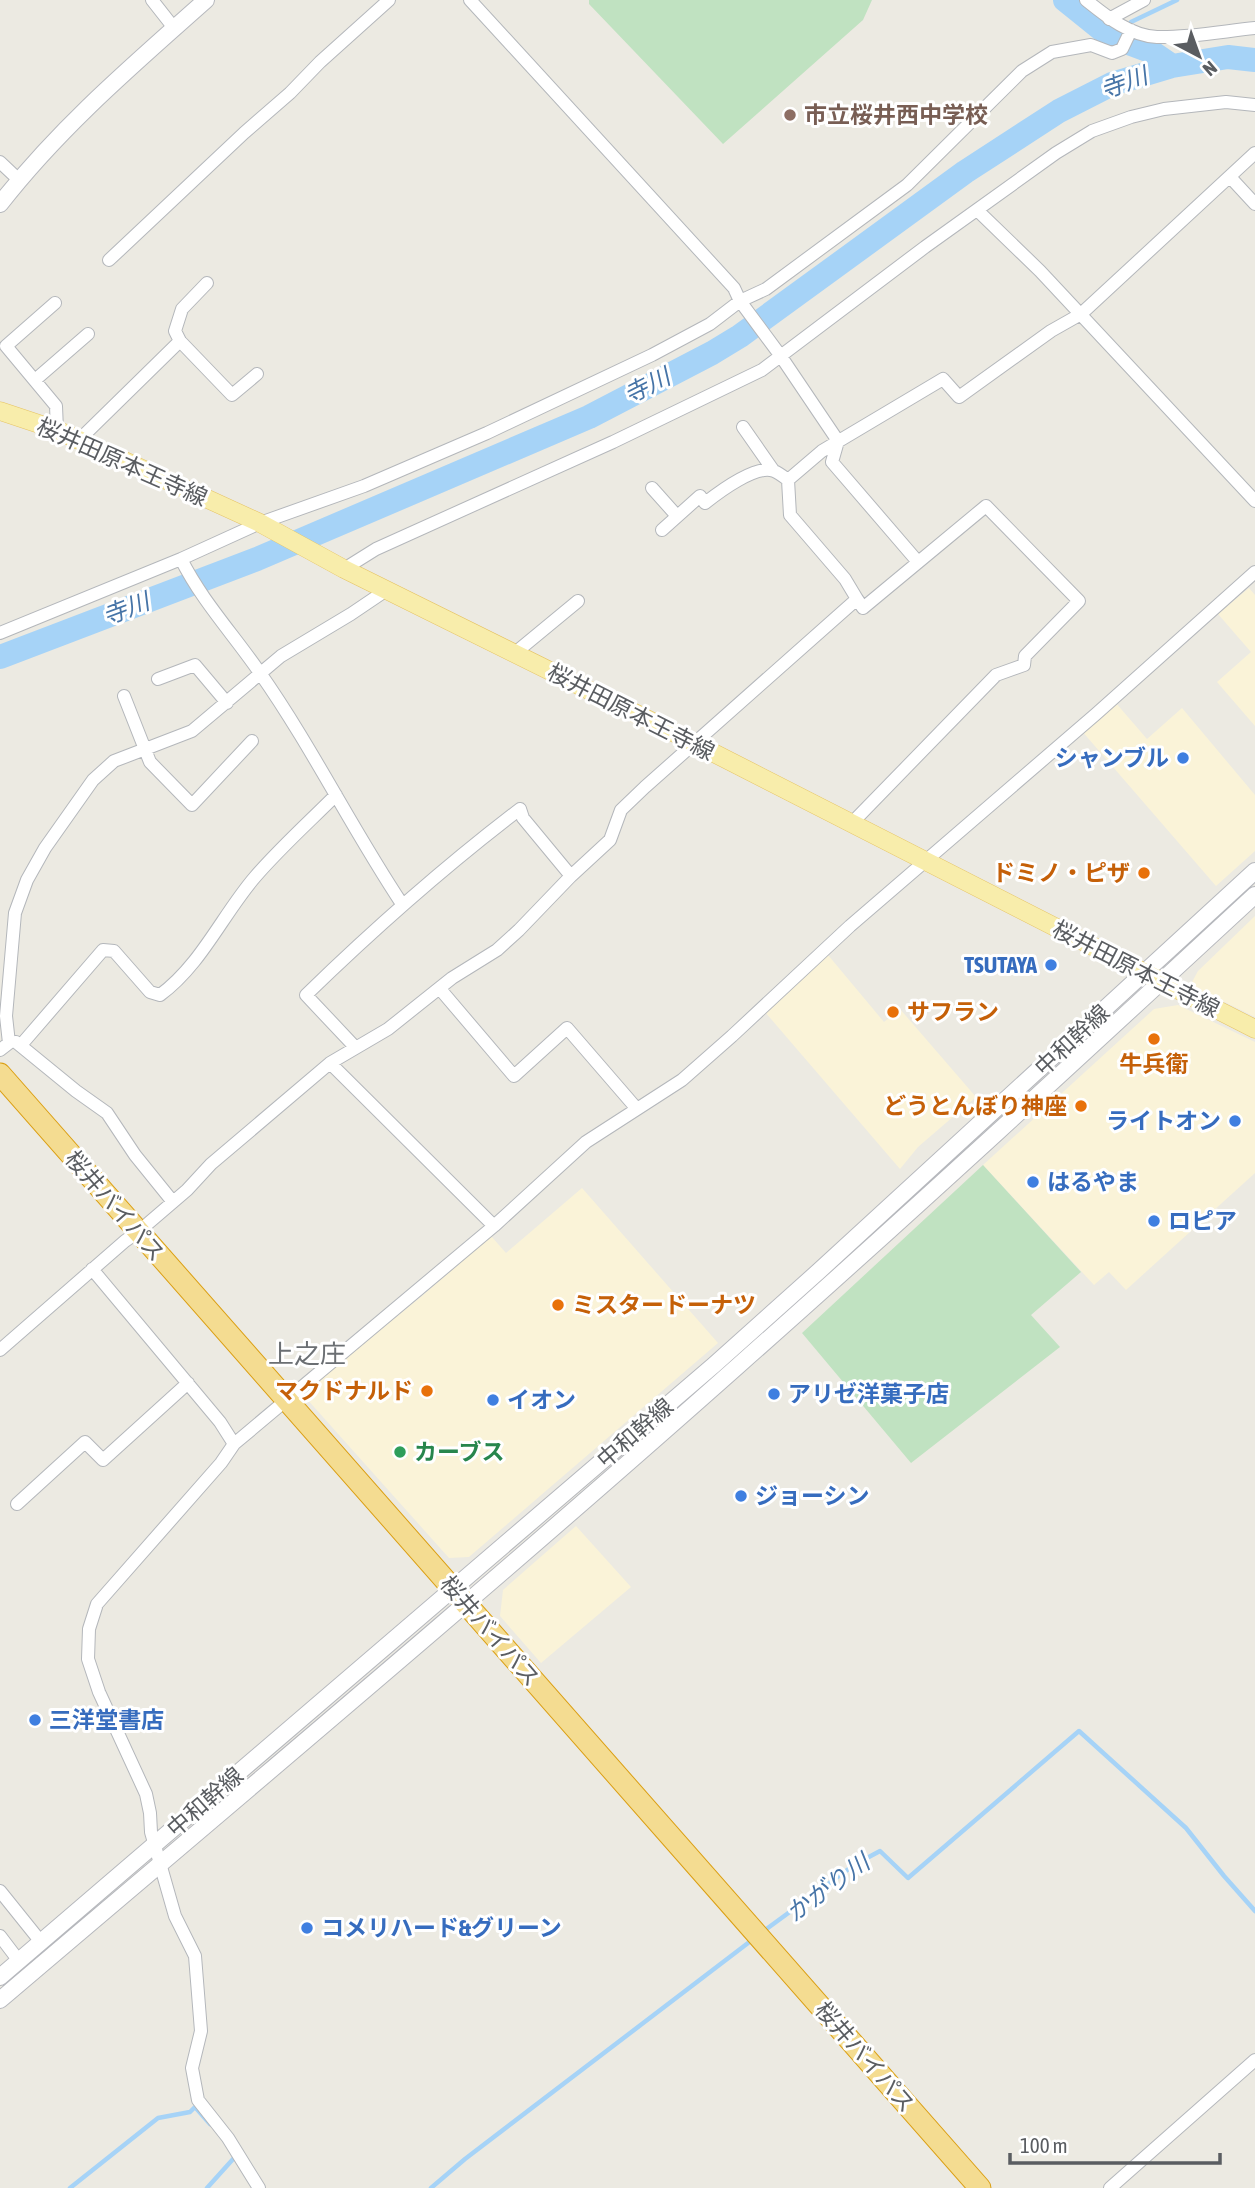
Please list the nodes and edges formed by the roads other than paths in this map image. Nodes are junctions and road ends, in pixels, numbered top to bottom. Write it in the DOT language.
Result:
graph roads {
  1 [pos="152,0"];
  2 [pos="206,0"];
  3 [pos="389,0"];
  4 [pos="470,0"];
  5 [pos="1086,0"];
  6 [pos="1144,0"];
  7 [pos="1121,25"];
  8 [pos="174,28"];
  9 [pos="1255,28"];
  10 [pos="1255,105"];
  11 [pos="1255,153"];
  12 [pos="0,162"];
  13 [pos="1230,177"];
  14 [pos="19,180"];
  15 [pos="0,204"];
  16 [pos="1255,204"];
  17 [pos="977,210"];
  18 [pos="109,260"];
  19 [pos="206,283"];
  20 [pos="55,303"];
  21 [pos="742,304"];
  22 [pos="1081,314"];
  23 [pos="88,334"];
  24 [pos="180,341"];
  25 [pos="777,351"];
  26 [pos="257,373"];
  27 [pos="35,380"];
  28 [pos="0,411"];
  29 [pos="743,427"];
  30 [pos="57,430"];
  31 [pos="79,440"];
  32 [pos="838,441"];
  33 [pos="773,470"];
  34 [pos="788,480"];
  35 [pos="652,488"];
  36 [pos="1255,501"];
  37 [pos="677,516"];
  38 [pos="265,526"];
  39 [pos="662,530"];
  40 [pos="181,559"];
  41 [pos="918,562"];
  42 [pos="339,566"];
  43 [pos="1255,572"];
  44 [pos="388,589"];
  45 [pos="857,599"];
  46 [pos="578,601"];
  47 [pos="0,633"];
  48 [pos="515,653"];
  49 [pos="261,673"];
  50 [pos="158,679"];
  51 [pos="124,696"];
  52 [pos="227,703"];
  53 [pos="252,741"];
  54 [pos="694,743"];
  55 [pos="144,750"];
  56 [pos="336,795"];
  57 [pos="851,824"];
  58 [pos="923,861"];
  59 [pos="1255,871"];
  60 [pos="571,876"];
  61 [pos="1255,895"];
  62 [pos="402,904"];
  63 [pos="1145,973"];
  64 [pos="1162,981"];
  65 [pos="440,989"];
  66 [pos="1255,1028"];
  67 [pos="10,1046"];
  68 [pos="355,1047"];
  69 [pos="330,1063"];
  70 [pos="0,1074"];
  71 [pos="637,1109"];
  72 [pos="173,1202"];
  73 [pos="494,1226"];
  74 [pos="138,1232"];
  75 [pos="92,1269"];
  76 [pos="0,1350"];
  77 [pos="188,1383"];
  78 [pos="286,1401"];
  79 [pos="234,1444"];
  80 [pos="17,1504"];
  81 [pos="459,1596"];
  82 [pos="155,1845"];
  83 [pos="161,1865"];
  84 [pos="0,1891"];
  85 [pos="0,1936"];
  86 [pos="41,1942"];
  87 [pos="19,1961"];
  88 [pos="0,1977"];
  89 [pos="0,2000"];
  90 [pos="1255,2060"];
  91 [pos="259,2188"];
  92 [pos="980,2188"];
  93 [pos="1110,2188"];
  1 -- 8 [label="street"];
  2 -- 8 [label="main road"];
  3 -- 18 [label="street"];
  4 -- 21 [label="street"];
  5 -- 7 [label="street"];
  6 -- 7 [label="street"];
  7 -- 9 [label="street"];
  7 -- 21 [label="street"];
  8 -- 14 [label="main road"];
  10 -- 17 [label="street"];
  11 -- 13 [label="street"];
  12 -- 14 [label="street"];
  13 -- 16 [label="street"];
  13 -- 22 [label="street"];
  14 -- 15 [label="main road"];
  17 -- 22 [label="street"];
  17 -- 25 [label="street"];
  19 -- 24 [label="street"];
  20 -- 27 [label="street"];
  21 -- 25 [label="street"];
  21 -- 38 [label="street"];
  22 -- 32 [label="street"];
  22 -- 36 [label="street"];
  23 -- 27 [label="street"];
  24 -- 26 [label="street"];
  24 -- 31 [label="street"];
  25 -- 32 [label="street"];
  25 -- 42 [label="street"];
  27 -- 30 [label="street"];
  28 -- 30 [label="main road, 桜井田原本王寺線"];
  29 -- 33 [label="street"];
  30 -- 31 [label="main road, 桜井田原本王寺線"];
  31 -- 38 [label="main road, 桜井田原本王寺線"];
  32 -- 34 [label="street"];
  32 -- 41 [label="street"];
  33 -- 34 [label="street"];
  33 -- 37 [label="street"];
  34 -- 45 [label="street"];
  35 -- 37 [label="street"];
  37 -- 39 [label="street"];
  38 -- 40 [label="street"];
  38 -- 42 [label="main road, 桜井田原本王寺線"];
  40 -- 47 [label="street"];
  40 -- 49 [label="street"];
  41 -- 45 [label="street"];
  41 -- 57 [label="street"];
  42 -- 44 [label="main road, 桜井田原本王寺線"];
  43 -- 58 [label="street"];
  44 -- 48 [label="main road, 桜井田原本王寺線"];
  44 -- 49 [label="street"];
  45 -- 54 [label="street"];
  46 -- 48 [label="street"];
  48 -- 54 [label="main road, 桜井田原本王寺線"];
  49 -- 52 [label="street"];
  49 -- 56 [label="street"];
  50 -- 52 [label="street"];
  51 -- 55 [label="street"];
  52 -- 55 [label="street"];
  53 -- 55 [label="street"];
  54 -- 57 [label="main road, 桜井田原本王寺線"];
  54 -- 60 [label="street"];
  55 -- 67 [label="street"];
  56 -- 62 [label="street"];
  56 -- 67 [label="street"];
  57 -- 58 [label="main road, 桜井田原本王寺線"];
  58 -- 63 [label="main road, 桜井田原本王寺線"];
  58 -- 71 [label="street"];
  59 -- 63 [label="main road, 中和幹線"];
  60 -- 62 [label="street"];
  60 -- 65 [label="street"];
  61 -- 64 [label="main road, 中和幹線"];
  62 -- 68 [label="street"];
  63 -- 64 [label="main road, 桜井田原本王寺線"];
  63 -- 81 [label="main road, 中和幹線"];
  64 -- 66 [label="main road, 桜井田原本王寺線"];
  64 -- 81 [label="main road, 中和幹線"];
  65 -- 68 [label="street"];
  65 -- 71 [label="street"];
  67 -- 72 [label="street"];
  68 -- 69 [label="street"];
  69 -- 72 [label="street"];
  69 -- 73 [label="street"];
  70 -- 74 [label="highway, 桜井バイパス"];
  71 -- 73 [label="street"];
  72 -- 74 [label="street"];
  73 -- 78 [label="street"];
  74 -- 75 [label="street"];
  74 -- 78 [label="highway, 桜井バイパス"];
  75 -- 76 [label="street"];
  75 -- 77 [label="street"];
  77 -- 79 [label="street"];
  77 -- 80 [label="street"];
  78 -- 79 [label="street"];
  78 -- 81 [label="highway, 桜井バイパス"];
  79 -- 82 [label="street"];
  81 -- 82 [label="main road, 中和幹線"];
  81 -- 83 [label="main road, 中和幹線"];
  81 -- 92 [label="highway, 桜井バイパス"];
  82 -- 83 [label="street"];
  82 -- 86 [label="main road, 中和幹線"];
  83 -- 89 [label="main road, 中和幹線"];
  83 -- 91 [label="street"];
  84 -- 86 [label="street"];
  85 -- 87 [label="street"];
  86 -- 87 [label="main road, 中和幹線"];
  87 -- 88 [label="main road, 中和幹線"];
  90 -- 93 [label="street"];
}
